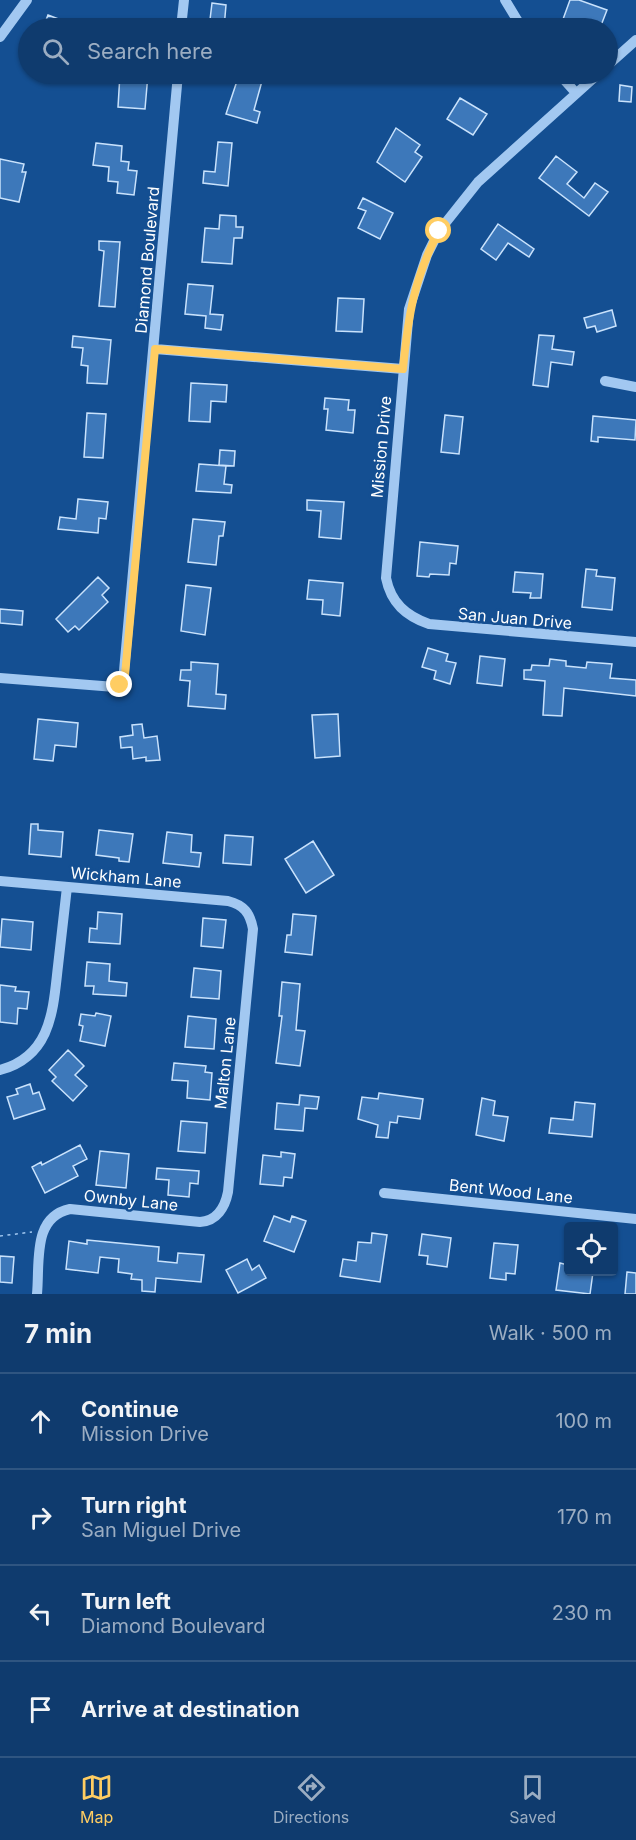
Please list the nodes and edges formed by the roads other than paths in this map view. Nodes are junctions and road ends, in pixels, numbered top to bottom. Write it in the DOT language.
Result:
graph roads {
  1 [pos="27,0"];
  2 [pos="184,0"];
  3 [pos="505,0"];
  4 [pos="183,18"];
  5 [pos="516,18"];
  6 [pos="0,36"];
  7 [pos="636,40"];
  8 [pos="618,56"];
  9 [pos="177,84"];
  10 [pos="568,84"];
  11 [pos="586,84"];
  12 [pos="576,93"];
  13 [pos="155,349"];
  14 [pos="403,369"];
  15 [pos="605,381"];
  16 [pos="636,387"];
  17 [pos="397,604"];
  18 [pos="636,642"];
  19 [pos="0,678"];
  20 [pos="0,881"];
  21 [pos="67,887"];
  22 [pos="247,911"];
  23 [pos="0,1070"];
  24 [pos="384,1193"];
  25 [pos="217,1216"];
  26 [pos="636,1219"];
  27 [pos="37,1294"];
  1 -- 6 [label="street"];
  2 -- 4 [label="street"];
  3 -- 5 [label="street"];
  7 -- 8 [label="street"];
  9 -- 13 [label="street, Diamond Boulevard"];
  10 -- 12 [label="street"];
  11 -- 12 [label="street, Mission Drive"];
  12 -- 14 [label="street, Mission Drive"];
  13 -- 14 [label="street"];
  13 -- 19 [label="street, Diamond Boulevard"];
  14 -- 17 [label="street, Mission Drive"];
  15 -- 16 [label="street"];
  17 -- 18 [label="street, San Juan Drive"];
  20 -- 21 [label="street, Wickham Lane"];
  21 -- 22 [label="street, Wickham Lane"];
  21 -- 23 [label="street"];
  22 -- 25 [label="street, Malton Lane"];
  24 -- 26 [label="street, Bent Wood Lane"];
  25 -- 27 [label="street, Ownby Lane"];
}
